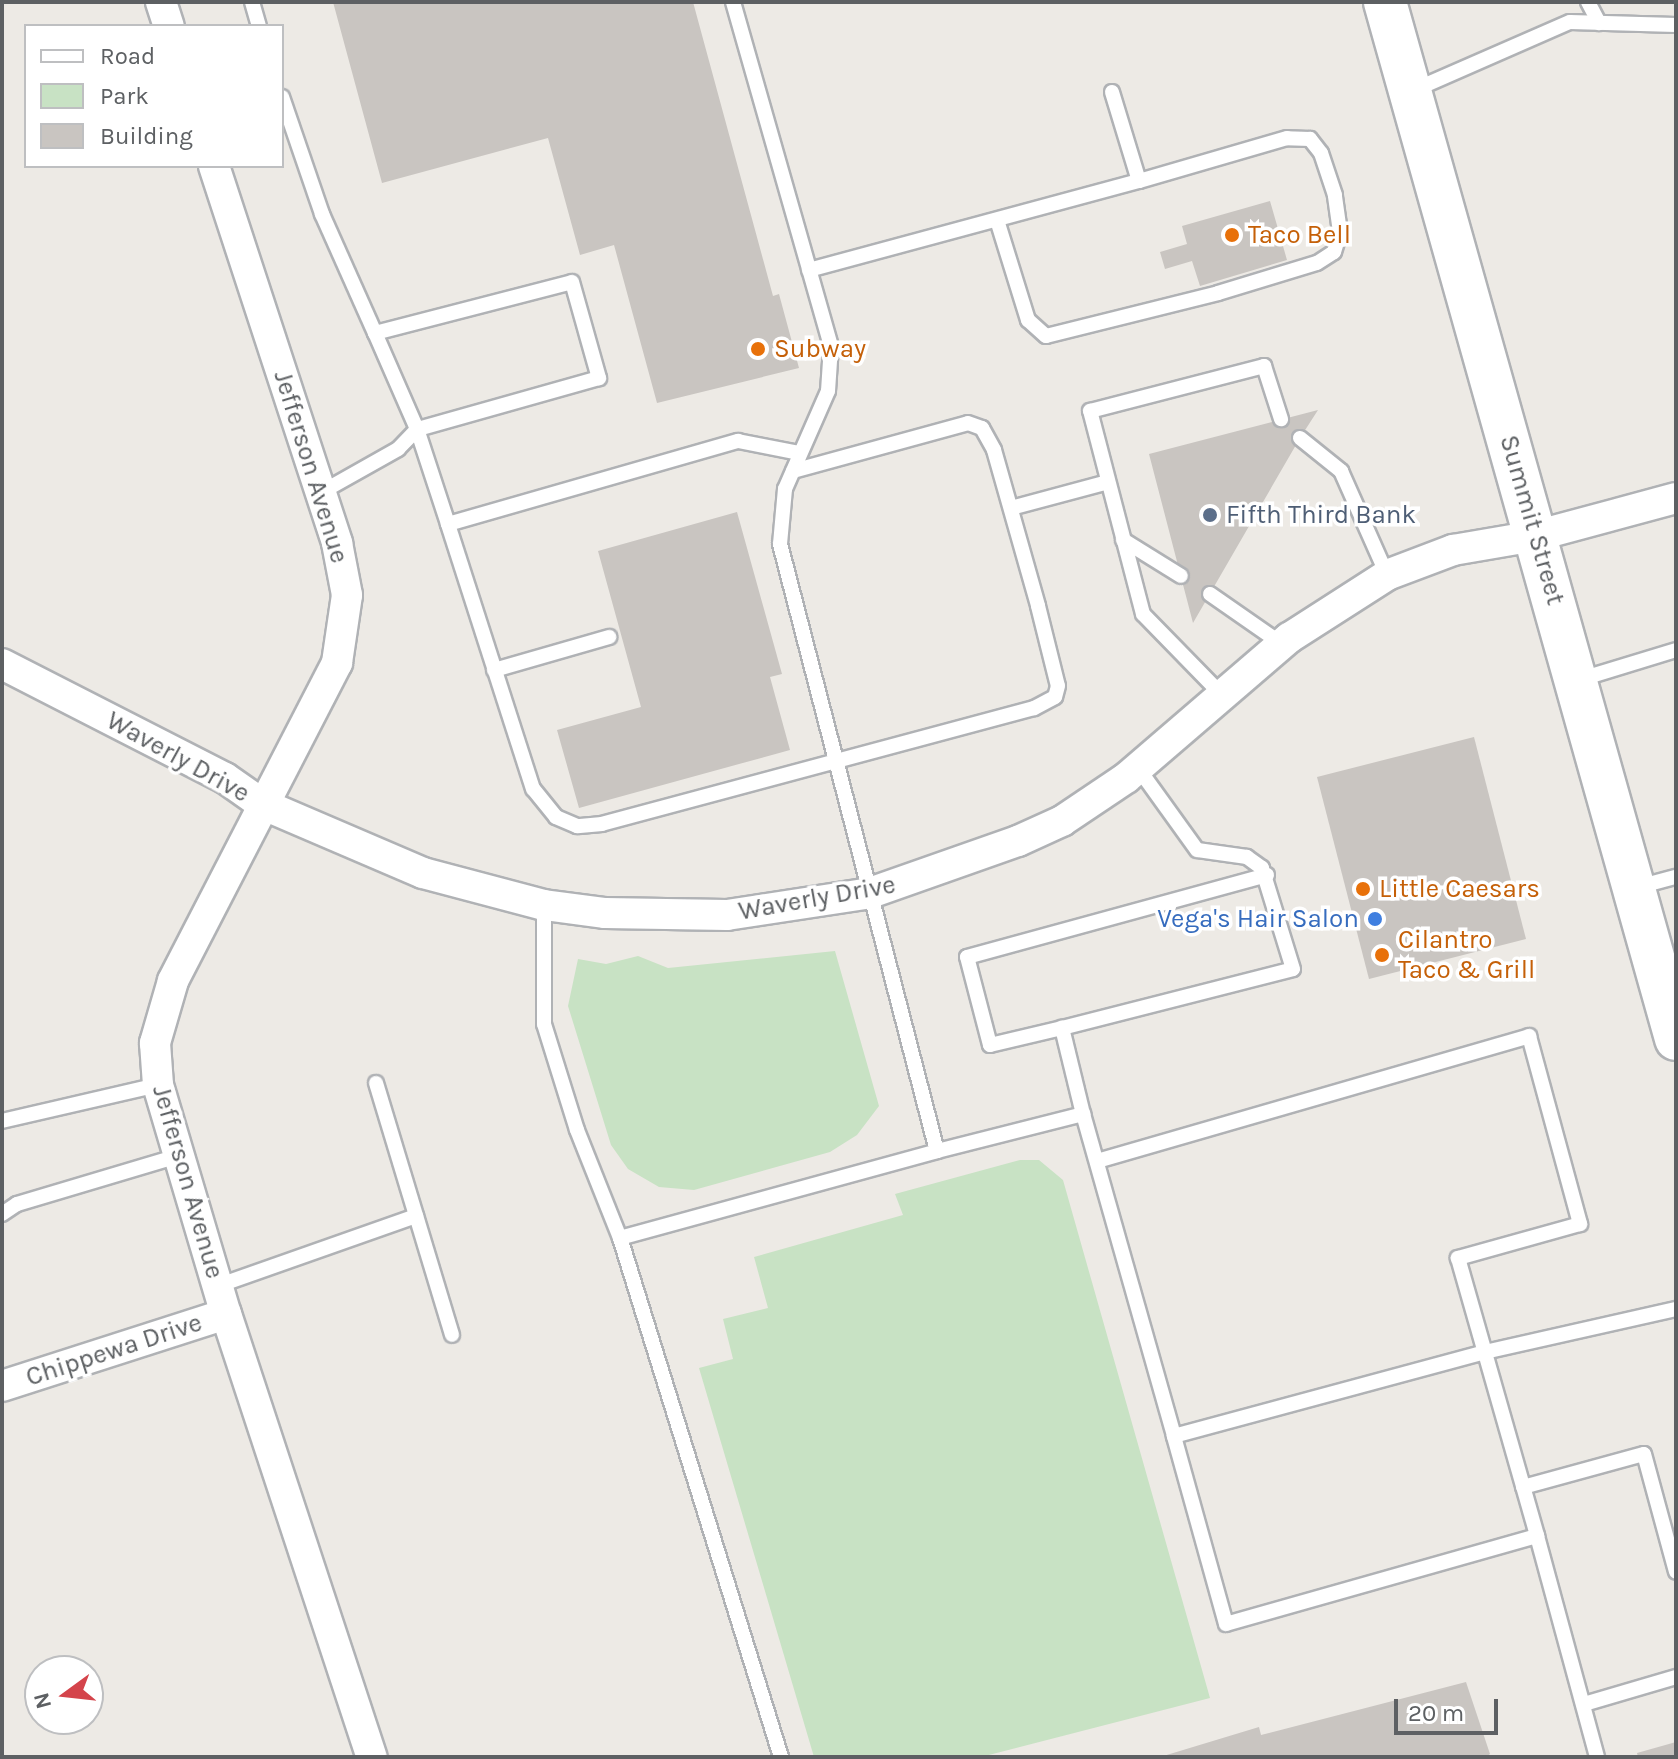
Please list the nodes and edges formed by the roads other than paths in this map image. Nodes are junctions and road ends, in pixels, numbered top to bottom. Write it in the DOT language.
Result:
graph roads {
  1 [pos="161,2"];
  2 [pos="252,2"];
  3 [pos="733,2"];
  4 [pos="1385,2"];
  5 [pos="1588,2"];
  6 [pos="1599,23"];
  7 [pos="168,24"];
  8 [pos="258,24"];
  9 [pos="1676,25"];
  10 [pos="1112,92"];
  11 [pos="1410,92"];
  12 [pos="284,103"];
  13 [pos="215,168"];
  14 [pos="1139,181"];
  15 [pos="997,220"];
  16 [pos="809,270"];
  17 [pos="375,333"];
  18 [pos="1281,419"];
  19 [pos="417,429"];
  20 [pos="1300,438"];
  21 [pos="800,453"];
  22 [pos="793,471"];
  23 [pos="1108,482"];
  24 [pos="320,493"];
  25 [pos="1676,498"];
  26 [pos="1011,508"];
  27 [pos="448,524"];
  28 [pos="1535,536"];
  29 [pos="1123,540"];
  30 [pos="1387,575"];
  31 [pos="1181,576"];
  32 [pos="1210,594"];
  33 [pos="609,637"];
  34 [pos="1282,644"];
  35 [pos="1676,650"];
  36 [pos="2,664"];
  37 [pos="494,670"];
  38 [pos="1578,680"];
  39 [pos="1222,695"];
  40 [pos="838,761"];
  41 [pos="1138,768"];
  42 [pos="262,804"];
  43 [pos="1267,875"];
  44 [pos="1676,877"];
  45 [pos="1634,889"];
  46 [pos="870,893"];
  47 [pos="544,905"];
  48 [pos="1062,1028"];
  49 [pos="1676,1039"];
  50 [pos="376,1083"];
  51 [pos="158,1085"];
  52 [pos="1083,1114"];
  53 [pos="2,1121"];
  54 [pos="937,1151"];
  55 [pos="178,1156"];
  56 [pos="1097,1161"];
  57 [pos="2,1214"];
  58 [pos="416,1216"];
  59 [pos="620,1238"];
  60 [pos="221,1300"];
  61 [pos="1676,1309"];
  62 [pos="452,1335"];
  63 [pos="1485,1352"];
  64 [pos="2,1386"];
  65 [pos="1174,1436"];
  66 [pos="1523,1487"];
  67 [pos="1537,1536"];
  68 [pos="1676,1572"];
  69 [pos="1676,1677"];
  70 [pos="1584,1704"];
  71 [pos="372,1757"];
  72 [pos="781,1757"];
  73 [pos="1597,1757"];
  1 -- 7 [label="street"];
  2 -- 8 [label="lane"];
  3 -- 16 [label="lane"];
  4 -- 11 [label="main road, Summit Street"];
  5 -- 6 [label="lane"];
  6 -- 9 [label="lane"];
  6 -- 11 [label="lane"];
  10 -- 14 [label="lane"];
  11 -- 28 [label="main road, Summit Street"];
  12 -- 17 [label="lane"];
  13 -- 24 [label="street, Jefferson Avenue"];
  14 -- 15 [label="lane"];
  14 -- 15 [label="lane"];
  15 -- 16 [label="lane"];
  16 -- 21 [label="lane"];
  17 -- 19 [label="lane"];
  17 -- 19 [label="lane"];
  18 -- 23 [label="lane"];
  19 -- 24 [label="lane"];
  19 -- 27 [label="lane"];
  20 -- 30 [label="lane"];
  21 -- 22 [label="lane"];
  21 -- 27 [label="lane"];
  22 -- 26 [label="lane"];
  22 -- 40 [label="lane"];
  23 -- 26 [label="lane"];
  23 -- 29 [label="lane"];
  24 -- 42 [label="street, Jefferson Avenue"];
  25 -- 28 [label="street, Waverly Drive"];
  26 -- 40 [label="lane"];
  27 -- 37 [label="lane"];
  28 -- 30 [label="street, Waverly Drive"];
  28 -- 38 [label="main road, Summit Street"];
  29 -- 31 [label="lane"];
  29 -- 39 [label="lane"];
  30 -- 34 [label="street, Waverly Drive"];
  32 -- 34 [label="lane"];
  33 -- 37 [label="lane"];
  34 -- 39 [label="street, Waverly Drive"];
  35 -- 38 [label="lane"];
  36 -- 42 [label="street, Waverly Drive"];
  37 -- 40 [label="lane"];
  38 -- 45 [label="main road, Summit Street"];
  39 -- 41 [label="street, Waverly Drive"];
  40 -- 46 [label="lane"];
  41 -- 43 [label="lane"];
  41 -- 46 [label="street, Waverly Drive"];
  42 -- 47 [label="street, Waverly Drive"];
  42 -- 51 [label="street, Jefferson Avenue"];
  43 -- 48 [label="lane"];
  43 -- 48 [label="lane"];
  44 -- 45 [label="lane"];
  45 -- 49 [label="main road, Summit Street"];
  46 -- 47 [label="street, Waverly Drive"];
  46 -- 54 [label="lane"];
  47 -- 59 [label="lane"];
  48 -- 52 [label="lane"];
  50 -- 58 [label="lane"];
  51 -- 53 [label="lane"];
  51 -- 55 [label="street, Jefferson Avenue"];
  52 -- 54 [label="lane"];
  52 -- 56 [label="lane"];
  54 -- 59 [label="lane"];
  55 -- 57 [label="lane"];
  55 -- 60 [label="street, Jefferson Avenue"];
  56 -- 63 [label="lane"];
  56 -- 65 [label="lane"];
  58 -- 60 [label="lane"];
  58 -- 62 [label="lane"];
  59 -- 72 [label="lane"];
  60 -- 64 [label="street, Chippewa Drive"];
  60 -- 71 [label="street, Jefferson Avenue"];
  61 -- 63 [label="lane"];
  63 -- 65 [label="lane"];
  63 -- 66 [label="lane"];
  65 -- 67 [label="lane"];
  66 -- 67 [label="lane"];
  66 -- 68 [label="lane"];
  67 -- 70 [label="lane"];
  69 -- 70 [label="lane"];
  70 -- 73 [label="lane"];
}
